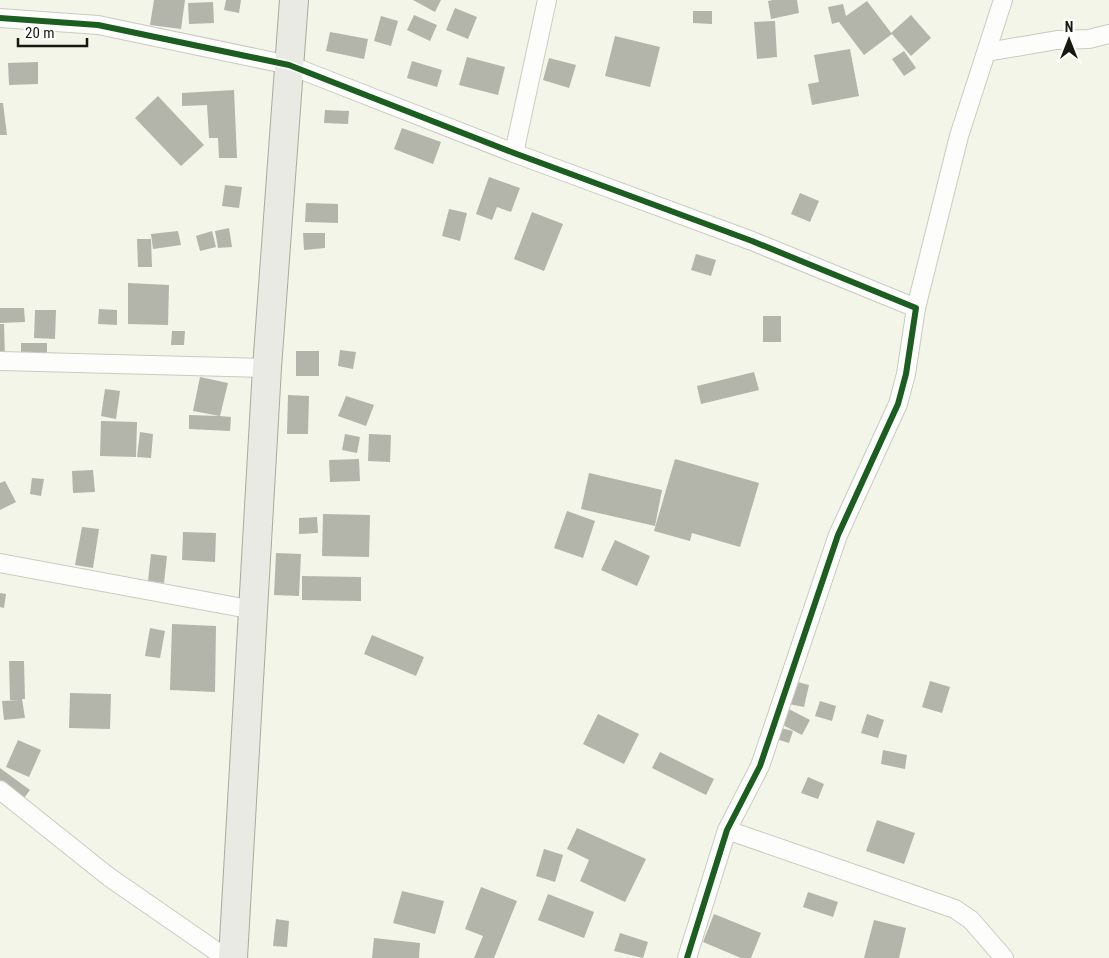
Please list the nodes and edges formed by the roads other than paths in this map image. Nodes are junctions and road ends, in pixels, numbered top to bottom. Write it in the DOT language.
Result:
graph roads {
  1 [pos="294,0"];
  2 [pos="547,0"];
  3 [pos="1003,0"];
  4 [pos="0,18"];
  5 [pos="1109,34"];
  6 [pos="987,52"];
  7 [pos="289,65"];
  8 [pos="514,153"];
  9 [pos="916,308"];
  10 [pos="0,361"];
  11 [pos="267,368"];
  12 [pos="0,563"];
  13 [pos="254,610"];
  14 [pos="0,790"];
  15 [pos="727,830"];
  16 [pos="226,958"];
  17 [pos="232,958"];
  18 [pos="688,958"];
  19 [pos="1004,958"];
  1 -- 7 [label="main road"];
  2 -- 8 [label="street"];
  3 -- 6 [label="street"];
  4 -- 7 [label="street"];
  5 -- 6 [label="street"];
  6 -- 9 [label="street"];
  7 -- 8 [label="street"];
  7 -- 11 [label="main road"];
  8 -- 9 [label="street"];
  9 -- 15 [label="street"];
  10 -- 11 [label="street"];
  11 -- 13 [label="main road"];
  12 -- 13 [label="street"];
  13 -- 17 [label="main road"];
  14 -- 16 [label="street"];
  15 -- 18 [label="street"];
  15 -- 19 [label="street"];
}
